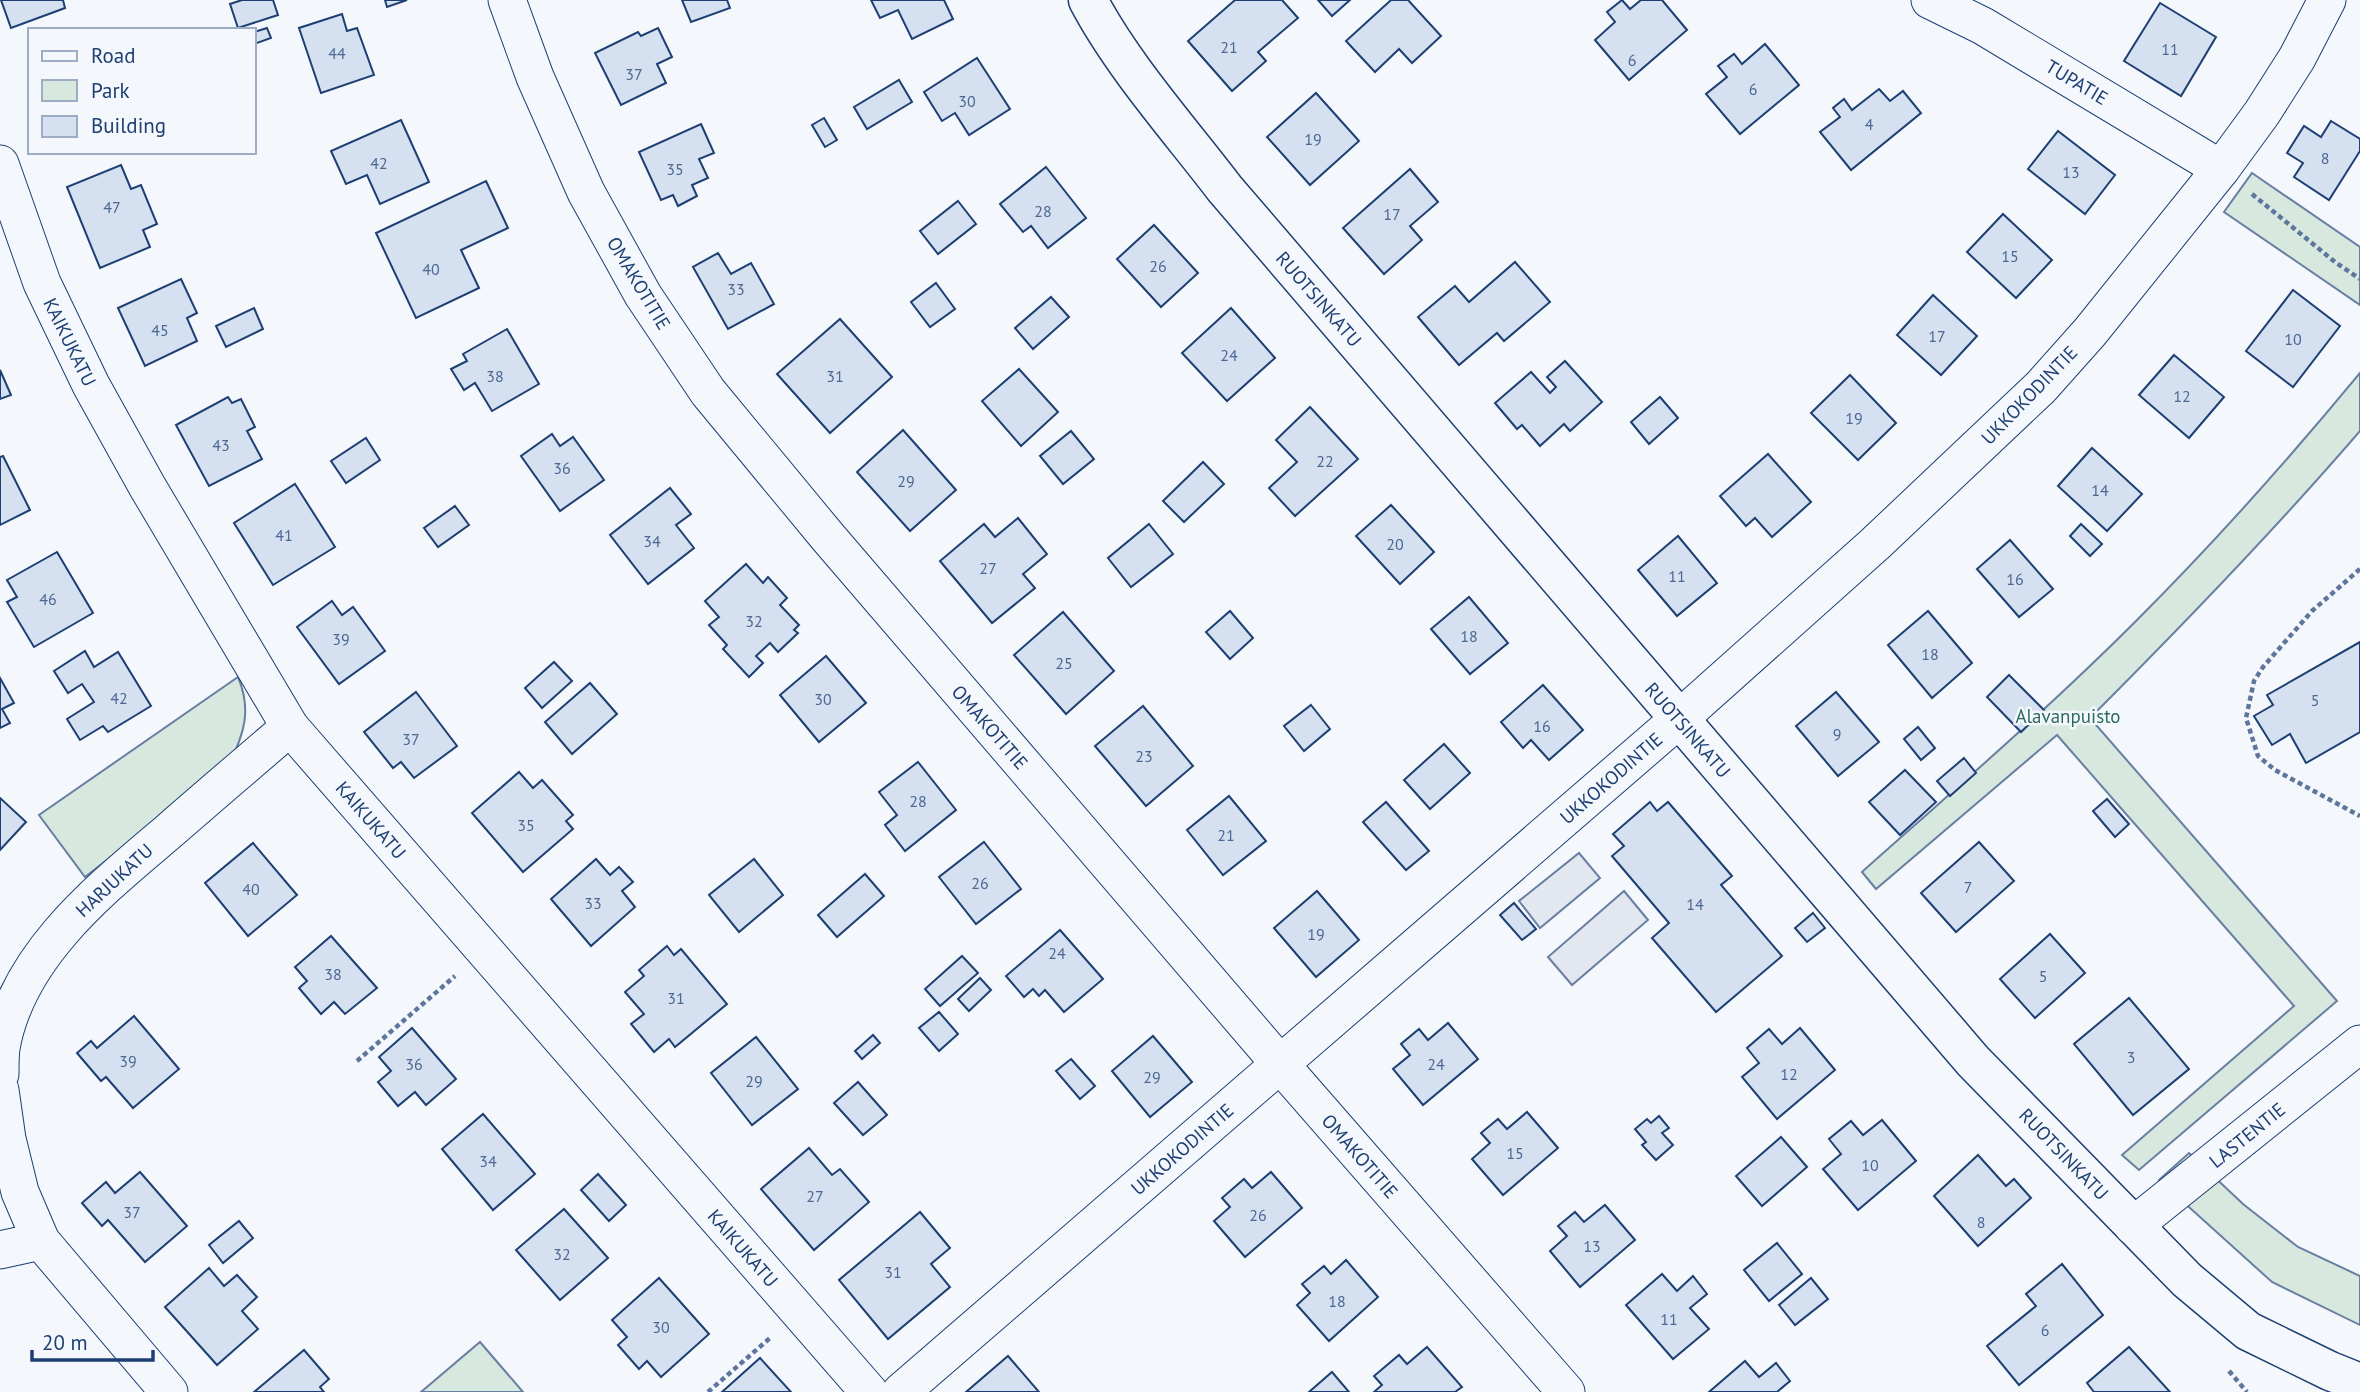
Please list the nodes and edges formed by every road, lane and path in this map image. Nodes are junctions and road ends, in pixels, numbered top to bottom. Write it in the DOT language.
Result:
graph roads {
  1 [pos="507,0"];
  2 [pos="1088,0"];
  3 [pos="1930,0"];
  4 [pos="2327,0"];
  5 [pos="0,164"];
  6 [pos="2221,169"];
  7 [pos="2360,279"];
  8 [pos="2360,569"];
  9 [pos="1679,719"];
  10 [pos="290,727"];
  11 [pos="2360,816"];
  12 [pos="485,950"];
  13 [pos="2360,1044"];
  14 [pos="357,1061"];
  15 [pos="1280,1064"];
  16 [pos="0,1074"];
  17 [pos="0,1090"];
  18 [pos="2133,1226"];
  19 [pos="41,1241"];
  20 [pos="0,1250"];
  21 [pos="799,1312"];
  22 [pos="2229,1371"];
  23 [pos="2360,1383"];
  24 [pos="169,1392"];
  25 [pos="708,1392"];
  26 [pos="869,1392"];
  27 [pos="901,1392"];
  28 [pos="1566,1392"];
  29 [pos="2247,1392"];
  1 -- 15 [label="street, OMAKOTITIE"];
  2 -- 9 [label="street, RUOTSINKATU"];
  3 -- 6 [label="street, TUPATIE"];
  4 -- 6 [label="street, UKKOKODINTIE"];
  5 -- 10 [label="street, KAIKUKATU"];
  6 -- 7 [label="path"];
  6 -- 9 [label="street, UKKOKODINTIE"];
  8 -- 11 [label="path"];
  9 -- 15 [label="street, UKKOKODINTIE"];
  9 -- 18 [label="street, RUOTSINKATU"];
  10 -- 12 [label="street, KAIKUKATU"];
  10 -- 16 [label="street, HARJUKATU"];
  12 -- 14 [label="path"];
  12 -- 21 [label="street, KAIKUKATU"];
  13 -- 18 [label="street, LASTENTIE"];
  15 -- 27 [label="street, UKKOKODINTIE"];
  15 -- 28 [label="street, OMAKOTITIE"];
  17 -- 19 [label="street"];
  18 -- 23 [label="street, RUOTSINKATU"];
  19 -- 20 [label="street"];
  19 -- 24 [label="street"];
  21 -- 25 [label="path"];
  21 -- 26 [label="street, KAIKUKATU"];
  22 -- 29 [label="path"];
}
